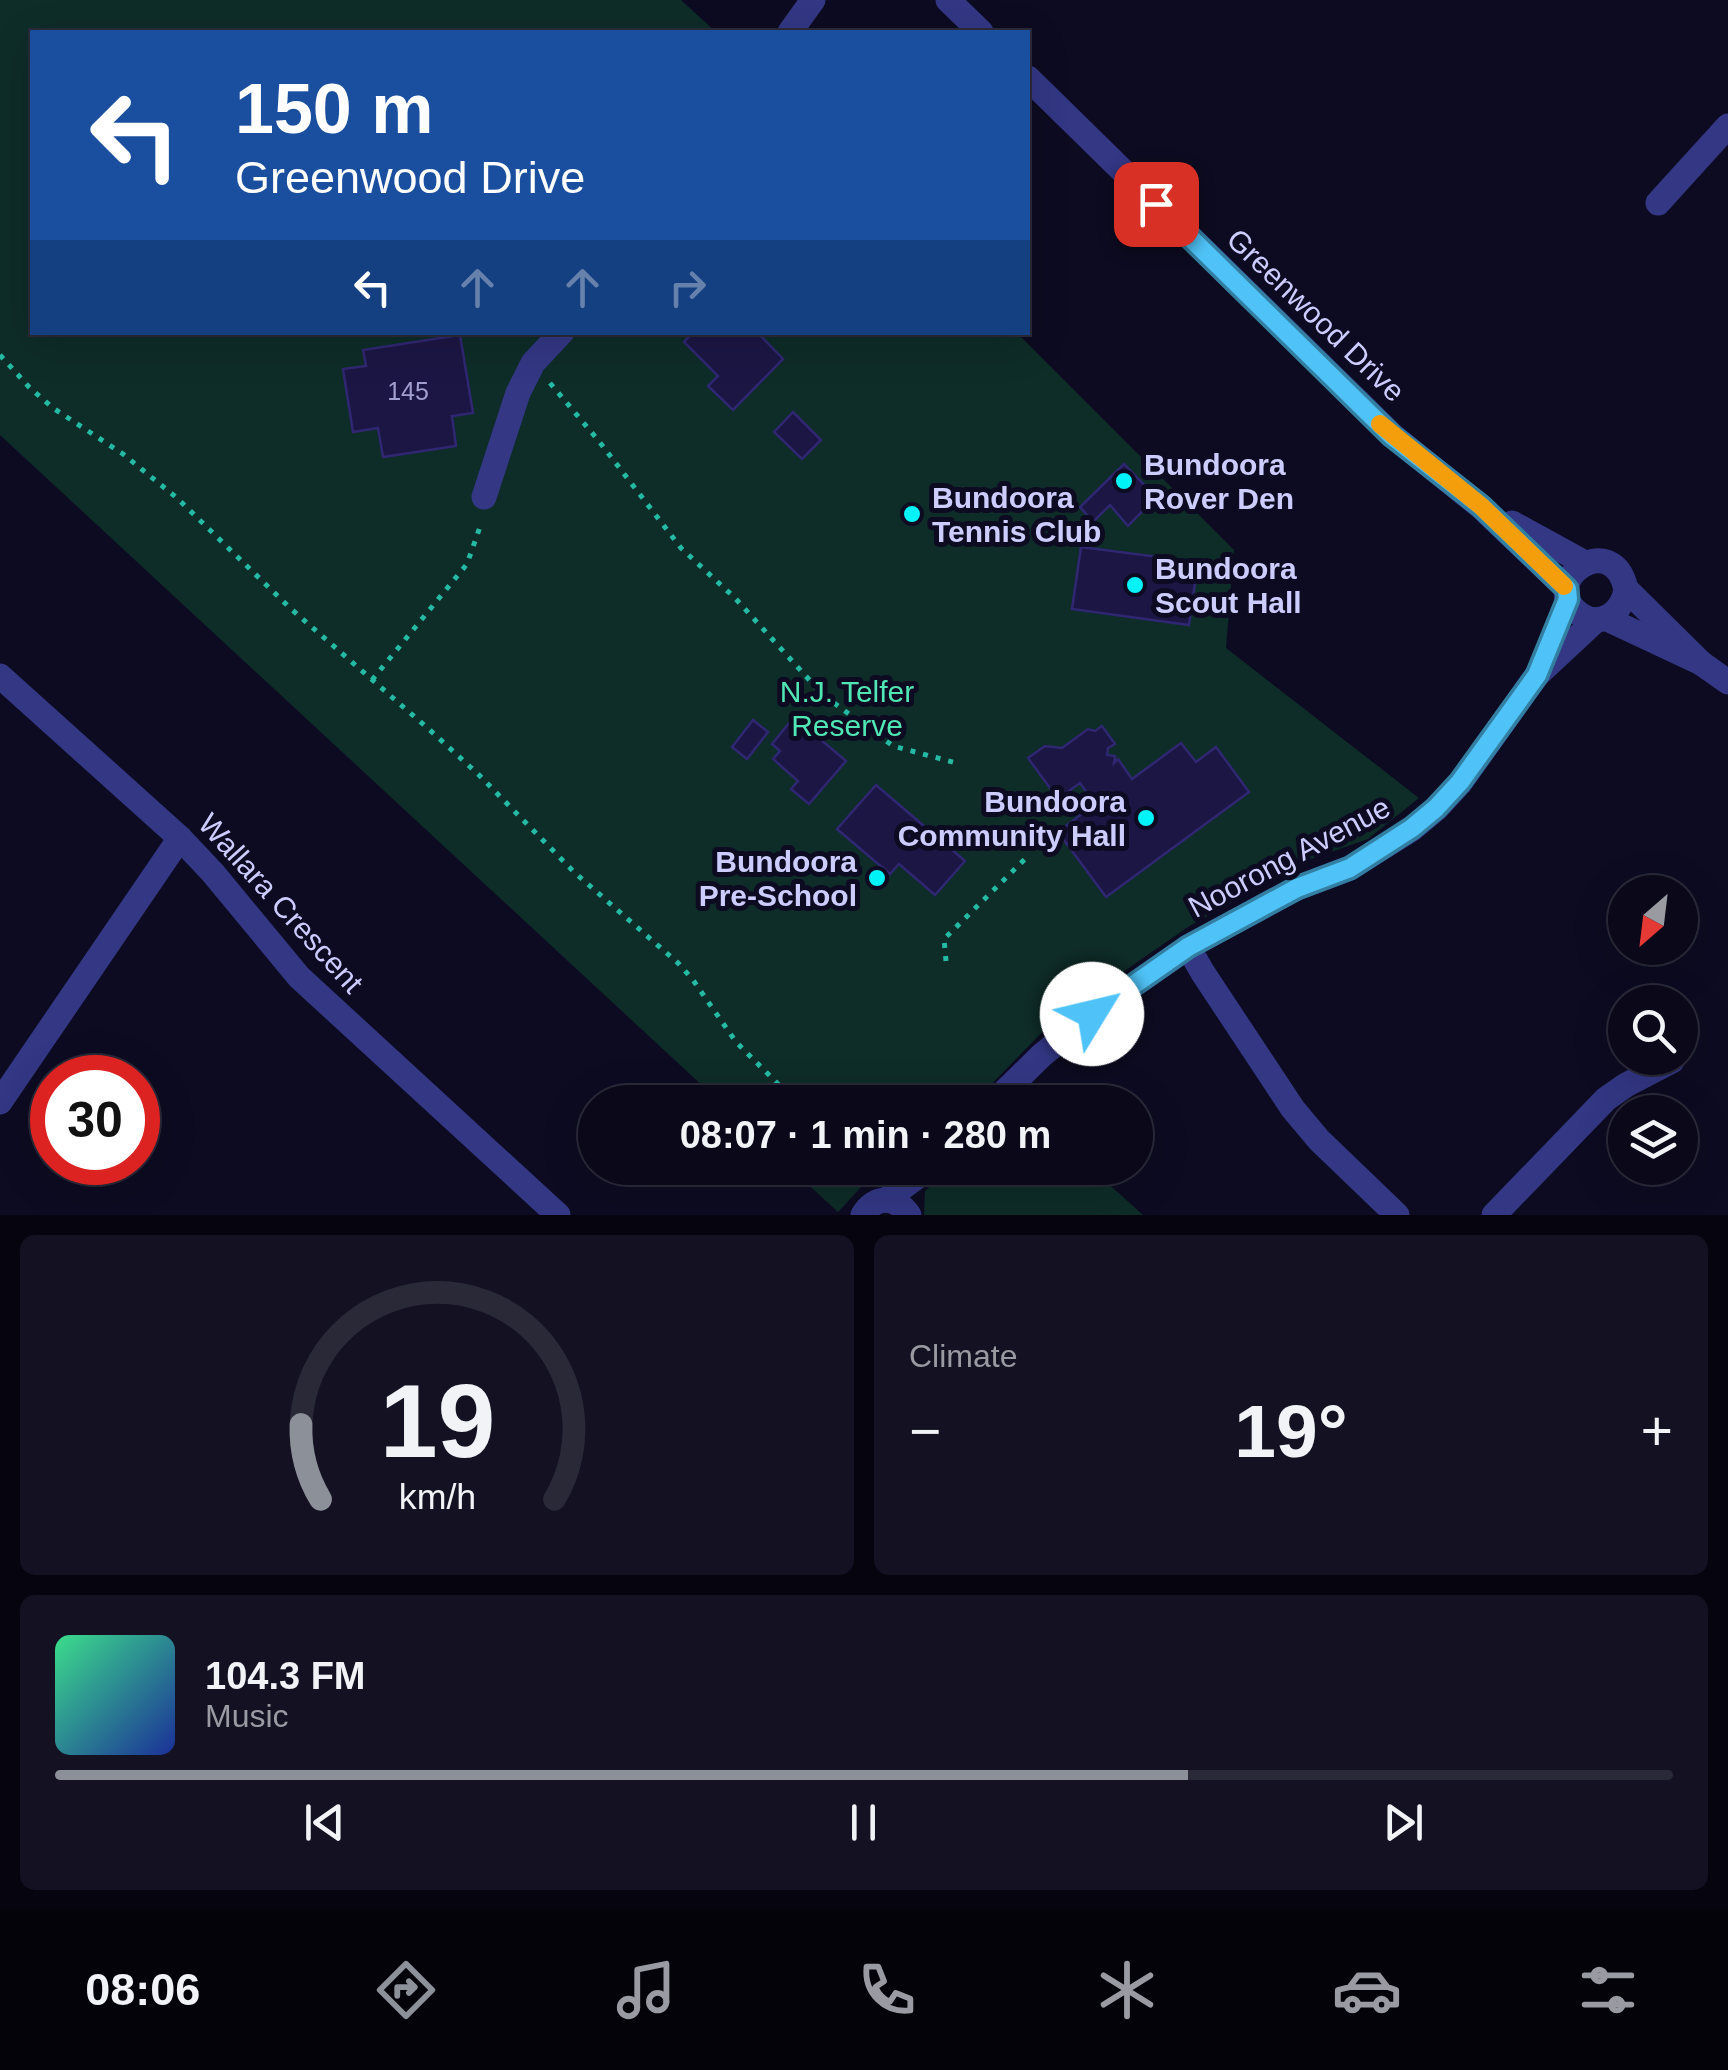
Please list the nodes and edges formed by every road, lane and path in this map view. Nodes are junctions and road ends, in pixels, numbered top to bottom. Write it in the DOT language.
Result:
graph roads {
  1 [pos="814,0"];
  2 [pos="948,0"];
  3 [pos="792,30"];
  4 [pos="979,30"];
  5 [pos="1030,80"];
  6 [pos="1728,126"];
  7 [pos="1658,203"];
  8 [pos="559,335"];
  9 [pos="0,355"];
  10 [pos="533,362"];
  11 [pos="484,498"];
  12 [pos="1481,506"];
  13 [pos="1586,563"];
  14 [pos="1626,589"];
  15 [pos="1568,594"];
  16 [pos="1601,619"];
  17 [pos="1701,664"];
  18 [pos="1537,675"];
  19 [pos="0,676"];
  20 [pos="372,680"];
  21 [pos="1728,682"];
  22 [pos="960,764"];
  23 [pos="180,838"];
  24 [pos="1027,856"];
  25 [pos="1188,947"];
  26 [pos="946,960"];
  27 [pos="1645,1075"];
  28 [pos="779,1085"];
  29 [pos="1011,1085"];
  30 [pos="0,1102"];
  31 [pos="907,1185"];
  32 [pos="922,1185"];
  33 [pos="887,1200"];
  34 [pos="558,1215"];
  35 [pos="863,1215"];
  36 [pos="910,1215"];
  37 [pos="1397,1215"];
  38 [pos="1494,1215"];
  1 -- 3 [label="street"];
  2 -- 4 [label="street"];
  5 -- 12 [label="street, Greenwood Drive"];
  6 -- 7 [label="street"];
  8 -- 10 [label="street"];
  9 -- 20 [label="path"];
  10 -- 11 [label="street"];
  10 -- 22 [label="path"];
  11 -- 20 [label="path"];
  12 -- 13 [label="street, Greenwood Drive"];
  12 -- 15 [label="street, Greenwood Drive"];
  13 -- 14 [label="street"];
  13 -- 15 [label="street"];
  14 -- 16 [label="street"];
  14 -- 17 [label="street"];
  15 -- 16 [label="street"];
  15 -- 18 [label="street, Noorong Avenue"];
  16 -- 17 [label="street"];
  16 -- 18 [label="street, Noorong Avenue"];
  17 -- 21 [label="street"];
  18 -- 25 [label="street, Noorong Avenue"];
  19 -- 23 [label="street, Wallara Crescent"];
  20 -- 28 [label="path"];
  23 -- 30 [label="street"];
  23 -- 34 [label="street, Wallara Crescent"];
  24 -- 26 [label="path"];
  25 -- 29 [label="street, Noorong Avenue"];
  25 -- 37 [label="street"];
  27 -- 38 [label="street"];
  31 -- 33 [label="street"];
  32 -- 36 [label="street"];
  33 -- 35 [label="street"];
  33 -- 36 [label="street"];
}
